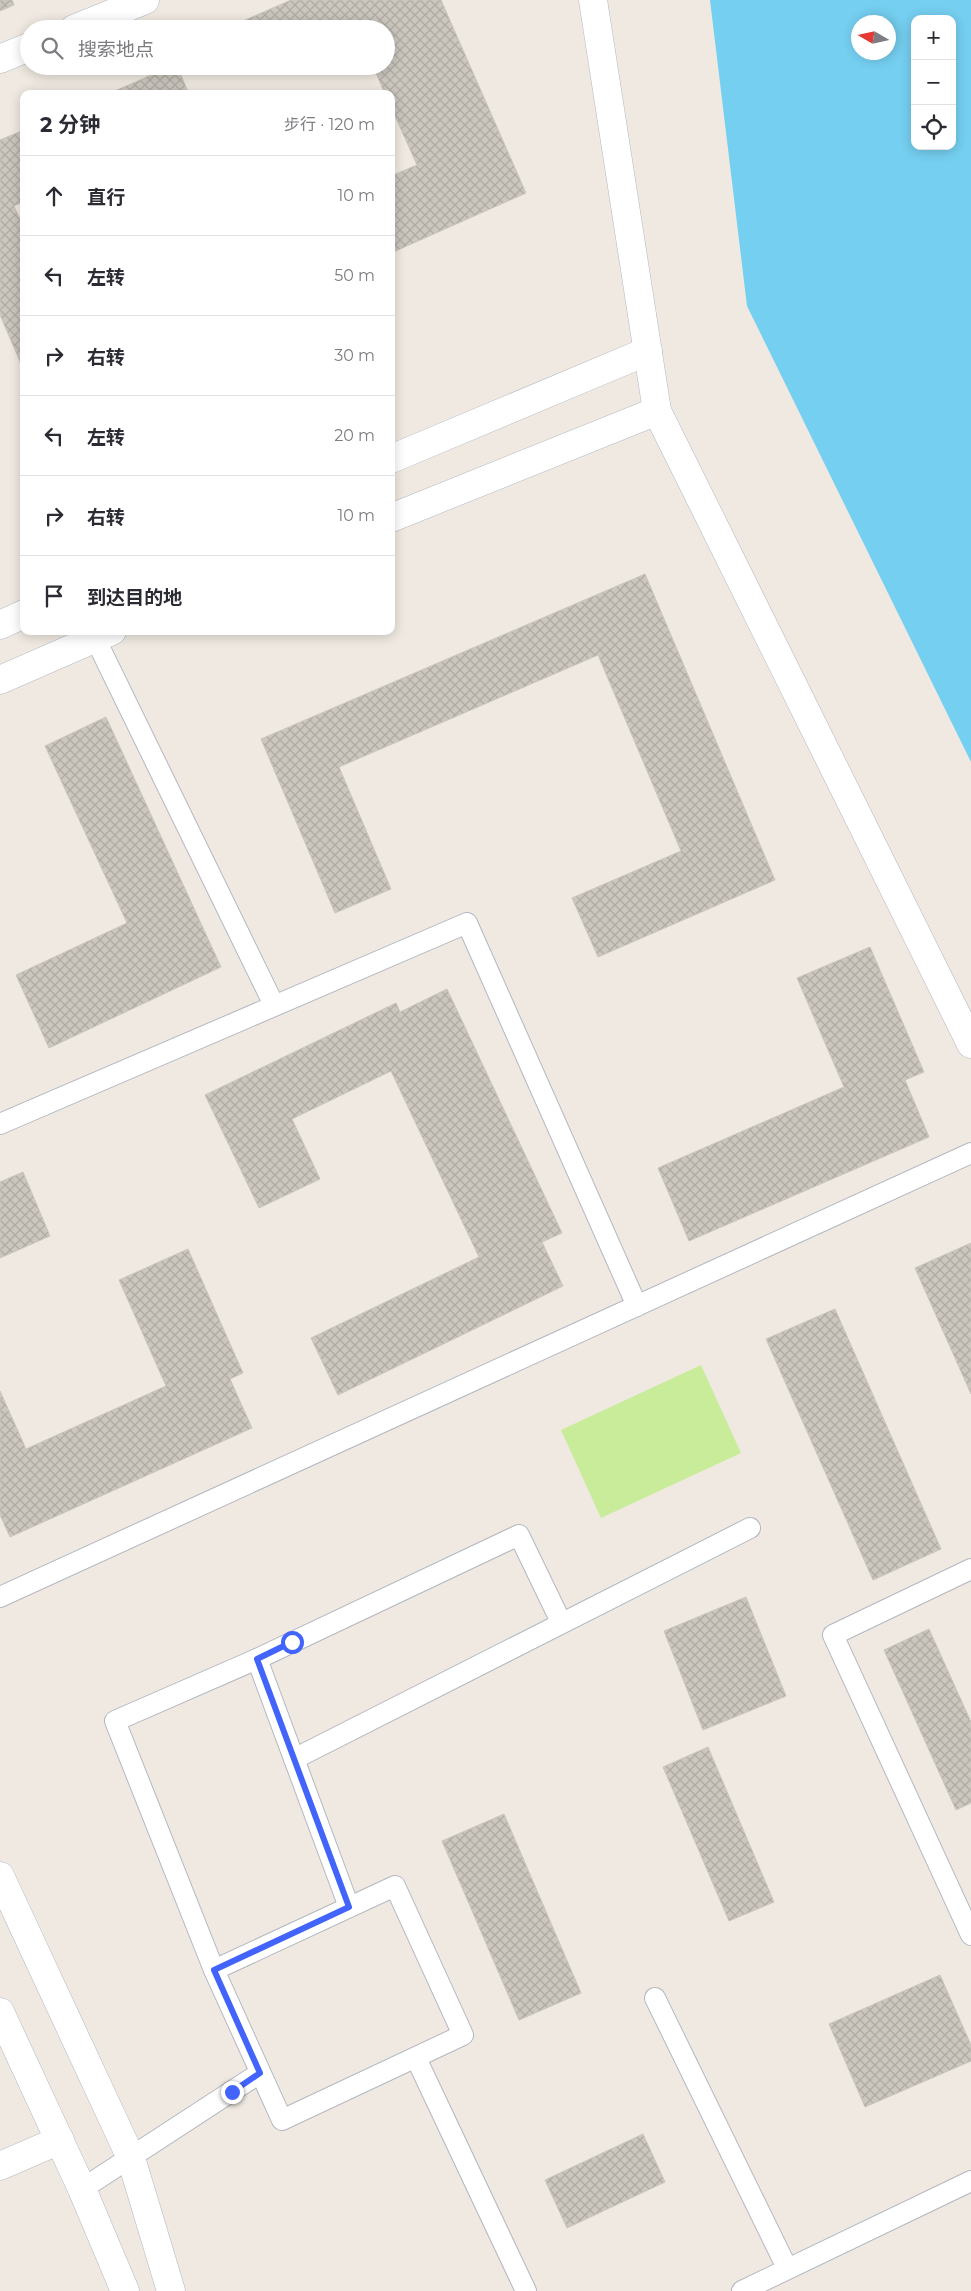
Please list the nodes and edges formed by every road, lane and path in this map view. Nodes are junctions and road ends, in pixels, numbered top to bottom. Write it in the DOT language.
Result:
graph roads {
  1 [pos="145,0"];
  2 [pos="593,0"];
  3 [pos="96,20"];
  4 [pos="20,51"];
  5 [pos="0,59"];
  6 [pos="648,350"];
  7 [pos="657,411"];
  8 [pos="395,457"];
  9 [pos="395,516"];
  10 [pos="20,616"];
  11 [pos="0,624"];
  12 [pos="104,635"];
  13 [pos="0,680"];
  14 [pos="274,1005"];
  15 [pos="971,1044"];
  16 [pos="0,1124"];
  17 [pos="971,1153"];
  18 [pos="637,1306"];
  19 [pos="750,1528"];
  20 [pos="971,1569"];
  21 [pos="0,1597"];
  22 [pos="562,1622"];
  23 [pos="257,1659"];
  24 [pos="294,1759"];
  25 [pos="0,1876"];
  26 [pos="349,1907"];
  27 [pos="971,1935"];
  28 [pos="214,1970"];
  29 [pos="655,1998"];
  30 [pos="0,2012"];
  31 [pos="416,2058"];
  32 [pos="260,2073"];
  33 [pos="60,2140"];
  34 [pos="131,2158"];
  35 [pos="0,2166"];
  36 [pos="971,2182"];
  37 [pos="82,2189"];
  38 [pos="787,2268"];
  39 [pos="125,2291"];
  40 [pos="171,2291"];
  41 [pos="526,2291"];
  42 [pos="742,2291"];
  1 -- 3 [label="street"];
  2 -- 6 [label="street"];
  4 -- 5 [label="street"];
  6 -- 7 [label="street"];
  6 -- 8 [label="street"];
  7 -- 9 [label="street"];
  7 -- 15 [label="street"];
  10 -- 11 [label="street"];
  12 -- 13 [label="street"];
  12 -- 14 [label="lane"];
  14 -- 16 [label="lane"];
  14 -- 18 [label="lane"];
  17 -- 18 [label="lane"];
  18 -- 21 [label="lane"];
  19 -- 22 [label="lane"];
  20 -- 27 [label="lane"];
  22 -- 23 [label="lane"];
  22 -- 24 [label="lane"];
  23 -- 24 [label="lane"];
  23 -- 28 [label="lane"];
  24 -- 26 [label="lane"];
  25 -- 34 [label="street"];
  26 -- 28 [label="lane"];
  26 -- 31 [label="lane"];
  28 -- 32 [label="lane"];
  29 -- 38 [label="lane"];
  30 -- 33 [label="street"];
  31 -- 32 [label="lane"];
  31 -- 41 [label="lane"];
  32 -- 34 [label="lane"];
  33 -- 35 [label="street"];
  33 -- 37 [label="street"];
  34 -- 37 [label="lane"];
  34 -- 40 [label="street"];
  36 -- 38 [label="lane"];
  37 -- 39 [label="street"];
  38 -- 42 [label="lane"];
}
